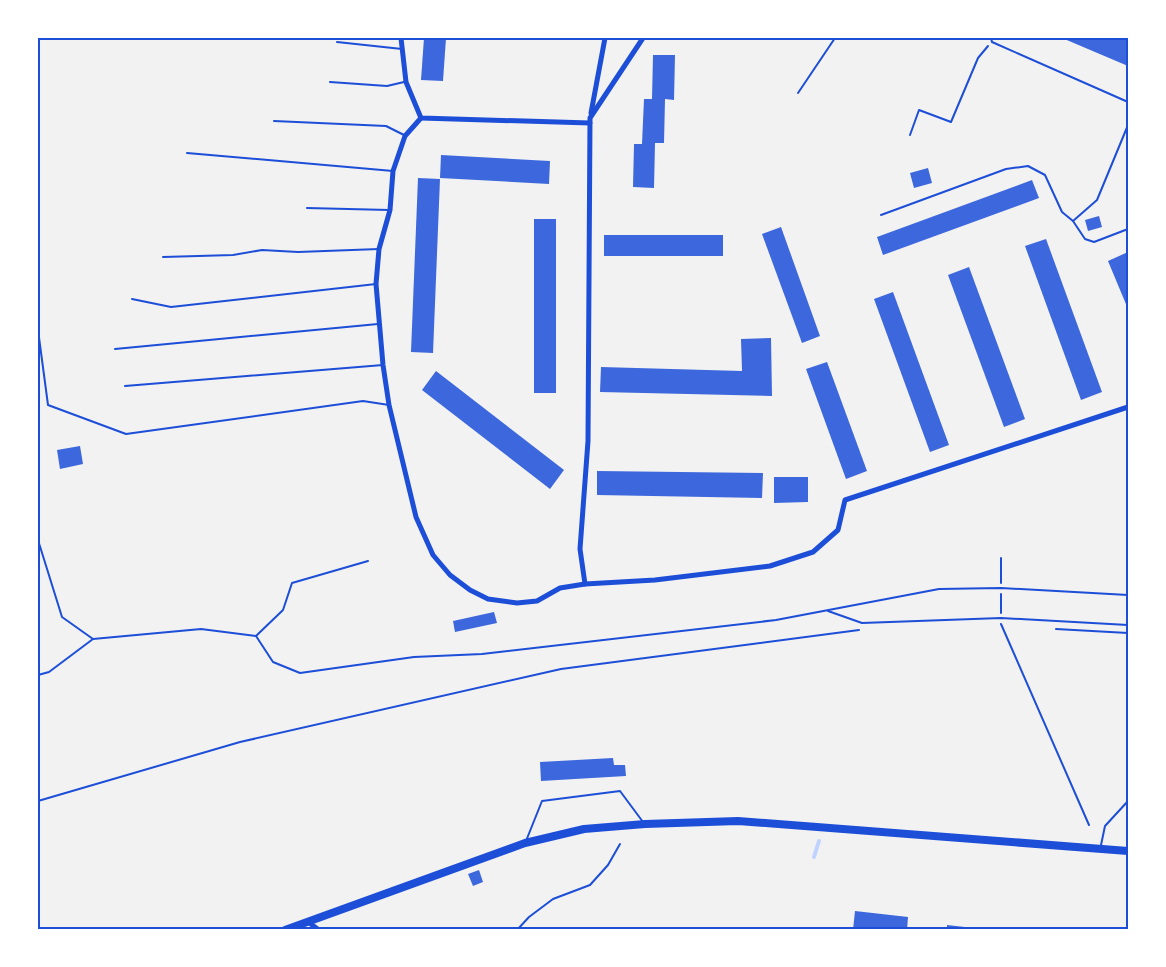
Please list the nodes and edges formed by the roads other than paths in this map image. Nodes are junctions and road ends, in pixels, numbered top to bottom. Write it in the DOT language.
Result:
graph roads {
  1 [pos="401,38"];
  2 [pos="605,38"];
  3 [pos="643,38"];
  4 [pos="991,38"];
  5 [pos="337,42"];
  6 [pos="402,49"];
  7 [pos="330,82"];
  8 [pos="406,82"];
  9 [pos="1128,102"];
  10 [pos="421,118"];
  11 [pos="274,121"];
  12 [pos="590,121"];
  13 [pos="1128,125"];
  14 [pos="405,136"];
  15 [pos="187,153"];
  16 [pos="393,171"];
  17 [pos="308,208"];
  18 [pos="390,210"];
  19 [pos="881,215"];
  20 [pos="1073,221"];
  21 [pos="1128,229"];
  22 [pos="379,249"];
  23 [pos="163,257"];
  24 [pos="376,284"];
  25 [pos="132,298"];
  26 [pos="380,324"];
  27 [pos="38,330"];
  28 [pos="115,349"];
  29 [pos="383,365"];
  30 [pos="125,386"];
  31 [pos="389,405"];
  32 [pos="1128,407"];
  33 [pos="38,441"];
  34 [pos="38,448"];
  35 [pos="38,540"];
  36 [pos="368,561"];
  37 [pos="585,584"];
  38 [pos="1128,595"];
  39 [pos="825,610"];
  40 [pos="1128,625"];
  41 [pos="256,636"];
  42 [pos="93,639"];
  43 [pos="38,675"];
  44 [pos="1128,801"];
  45 [pos="645,824"];
  46 [pos="525,843"];
  47 [pos="1100,849"];
  48 [pos="1128,851"];
  49 [pos="308,927"];
  50 [pos="285,930"];
  51 [pos="319,930"];
  1 -- 6 [label="street"];
  2 -- 12 [label="street"];
  3 -- 12 [label="street"];
  4 -- 9 [label="lane"];
  5 -- 6 [label="lane"];
  6 -- 8 [label="street"];
  7 -- 8 [label="lane"];
  8 -- 10 [label="street"];
  10 -- 12 [label="street"];
  10 -- 14 [label="street"];
  11 -- 14 [label="lane"];
  12 -- 37 [label="street"];
  13 -- 20 [label="lane"];
  14 -- 16 [label="street"];
  15 -- 16 [label="lane"];
  16 -- 18 [label="street"];
  17 -- 18 [label="lane"];
  18 -- 22 [label="street"];
  19 -- 20 [label="lane"];
  20 -- 21 [label="lane"];
  22 -- 23 [label="lane"];
  22 -- 24 [label="street"];
  24 -- 25 [label="lane"];
  24 -- 26 [label="street"];
  26 -- 28 [label="lane"];
  26 -- 29 [label="street"];
  27 -- 31 [label="lane"];
  29 -- 30 [label="lane"];
  29 -- 31 [label="street"];
  31 -- 37 [label="street"];
  32 -- 37 [label="street"];
  33 -- 34 [label="lane"];
  35 -- 42 [label="lane"];
  36 -- 41 [label="lane"];
  38 -- 39 [label="lane"];
  39 -- 40 [label="lane"];
  39 -- 41 [label="lane"];
  41 -- 42 [label="lane"];
  42 -- 43 [label="lane"];
  44 -- 47 [label="lane"];
  45 -- 46 [label="highway"];
  45 -- 46 [label="lane"];
  45 -- 47 [label="highway"];
  46 -- 49 [label="highway"];
  47 -- 48 [label="highway"];
  49 -- 50 [label="highway"];
  49 -- 51 [label="street"];
}
